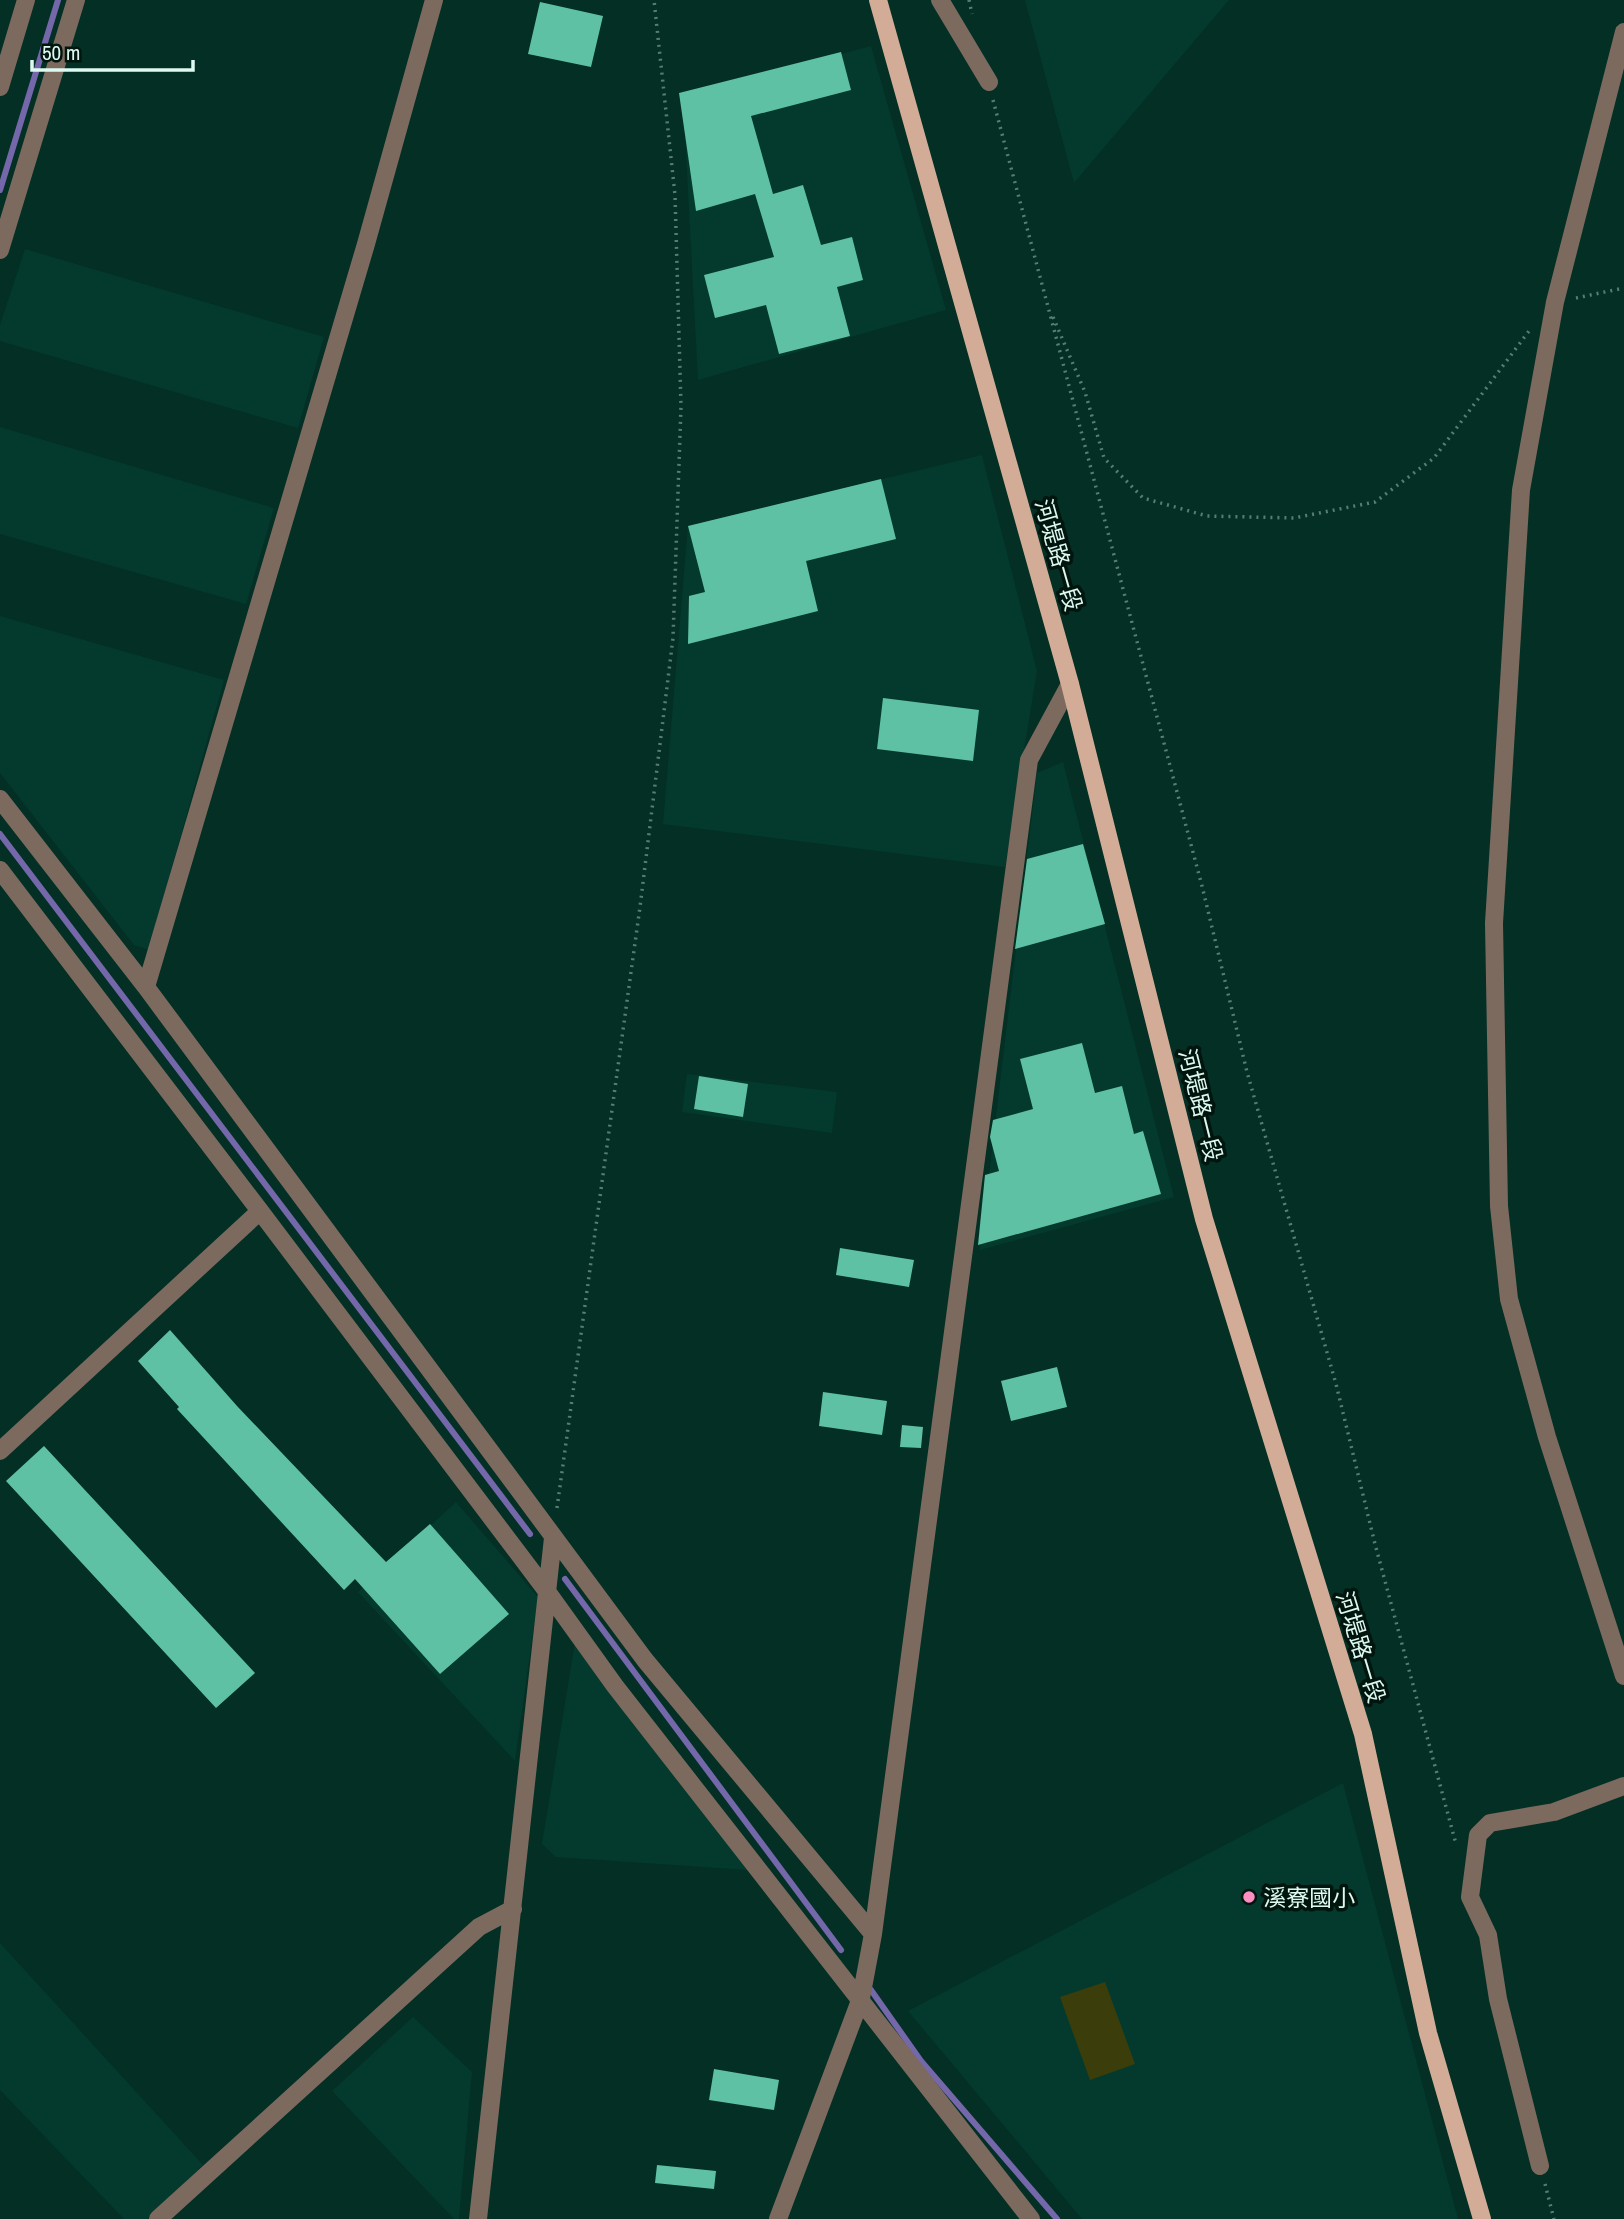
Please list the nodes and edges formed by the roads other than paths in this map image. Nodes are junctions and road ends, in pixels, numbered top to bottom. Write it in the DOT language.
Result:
graph roads {
  1 [pos="26,0"];
  2 [pos="76,0"];
  3 [pos="434,0"];
  4 [pos="878,0"];
  5 [pos="940,0"];
  6 [pos="1624,32"];
  7 [pos="989,82"];
  8 [pos="0,87"];
  9 [pos="0,250"];
  10 [pos="1070,684"];
  11 [pos="0,799"];
  12 [pos="0,870"];
  13 [pos="146,987"];
  14 [pos="260,1211"];
  15 [pos="0,1451"];
  16 [pos="553,1538"];
  17 [pos="546,1590"];
  18 [pos="1624,1676"];
  19 [pos="1624,1786"];
  20 [pos="513,1909"];
  21 [pos="873,1934"];
  22 [pos="861,1998"];
  23 [pos="1541,2166"];
  24 [pos="158,2219"];
  25 [pos="478,2219"];
  26 [pos="778,2219"];
  27 [pos="1031,2219"];
  28 [pos="1482,2219"];
  1 -- 8 [label="street"];
  2 -- 9 [label="street"];
  3 -- 13 [label="street"];
  4 -- 10 [label="main road, 河堤路一段"];
  5 -- 7 [label="street"];
  6 -- 18 [label="street"];
  10 -- 21 [label="street"];
  10 -- 28 [label="main road, 河堤路一段"];
  11 -- 13 [label="street"];
  12 -- 14 [label="street"];
  13 -- 16 [label="street"];
  14 -- 15 [label="street"];
  14 -- 17 [label="street"];
  16 -- 17 [label="street"];
  16 -- 21 [label="street"];
  17 -- 20 [label="street"];
  17 -- 22 [label="street"];
  19 -- 23 [label="street"];
  20 -- 24 [label="street"];
  20 -- 25 [label="street"];
  21 -- 22 [label="street"];
  22 -- 26 [label="street"];
  22 -- 27 [label="street"];
}
